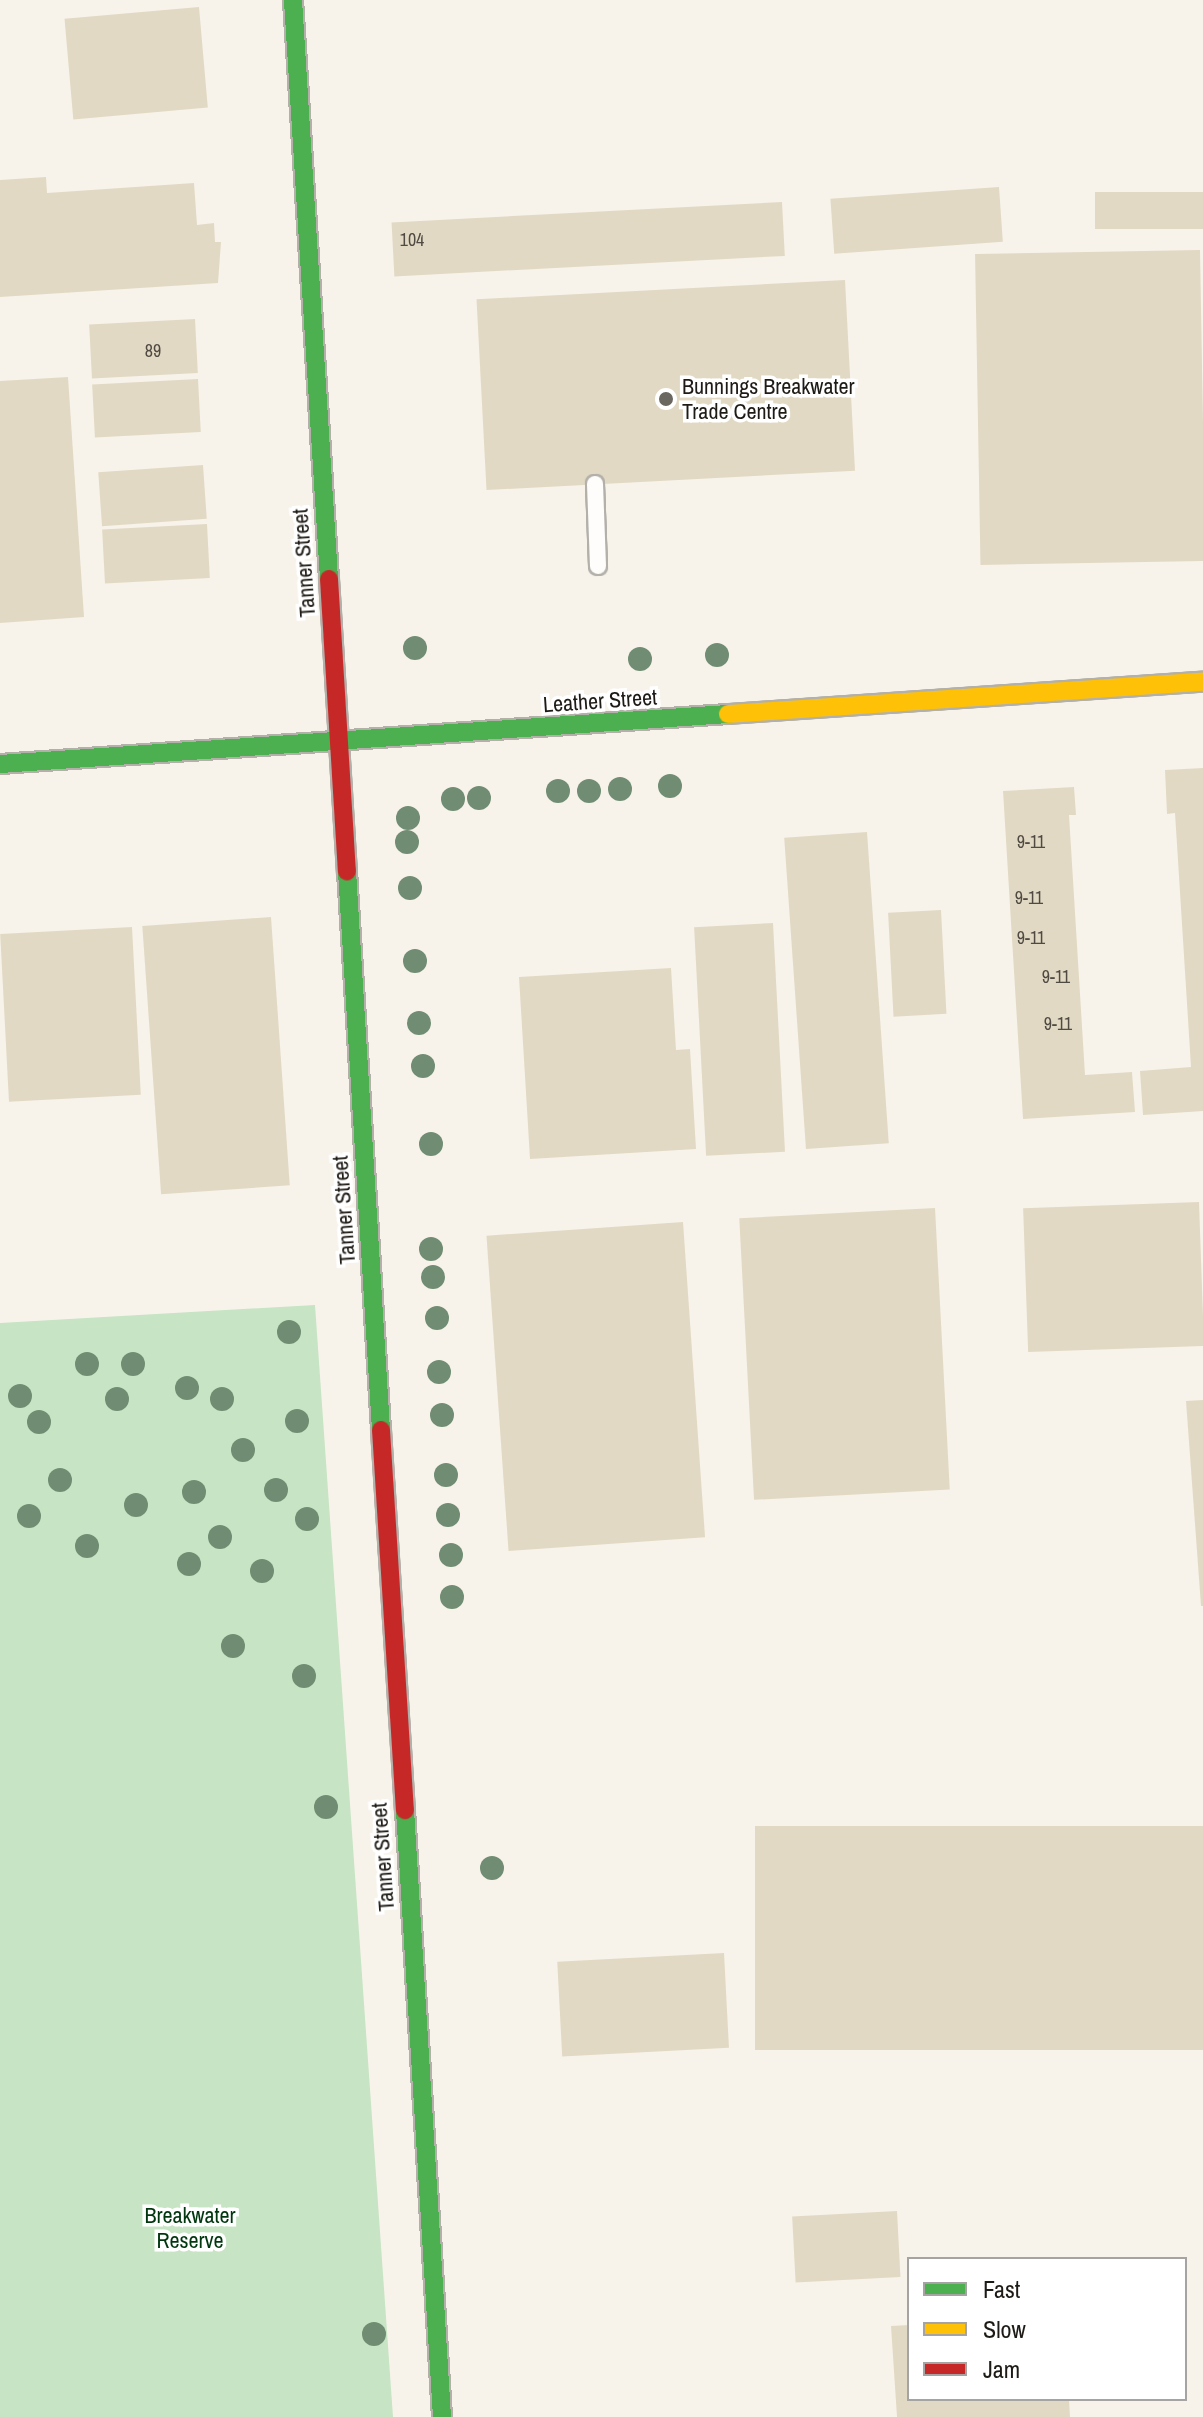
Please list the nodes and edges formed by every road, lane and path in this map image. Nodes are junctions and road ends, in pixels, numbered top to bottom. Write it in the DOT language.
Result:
graph roads {
  1 [pos="293,0"];
  2 [pos="595,484"];
  3 [pos="598,566"];
  4 [pos="1203,682"];
  5 [pos="340,744"];
  6 [pos="0,764"];
  7 [pos="442,2417"];
  1 -- 5 [label="street, Tanner Street"];
  2 -- 3 [label="lane"];
  4 -- 5 [label="street, Leather Street"];
  5 -- 6 [label="street, Leather Street"];
  5 -- 7 [label="street, Tanner Street"];
}
